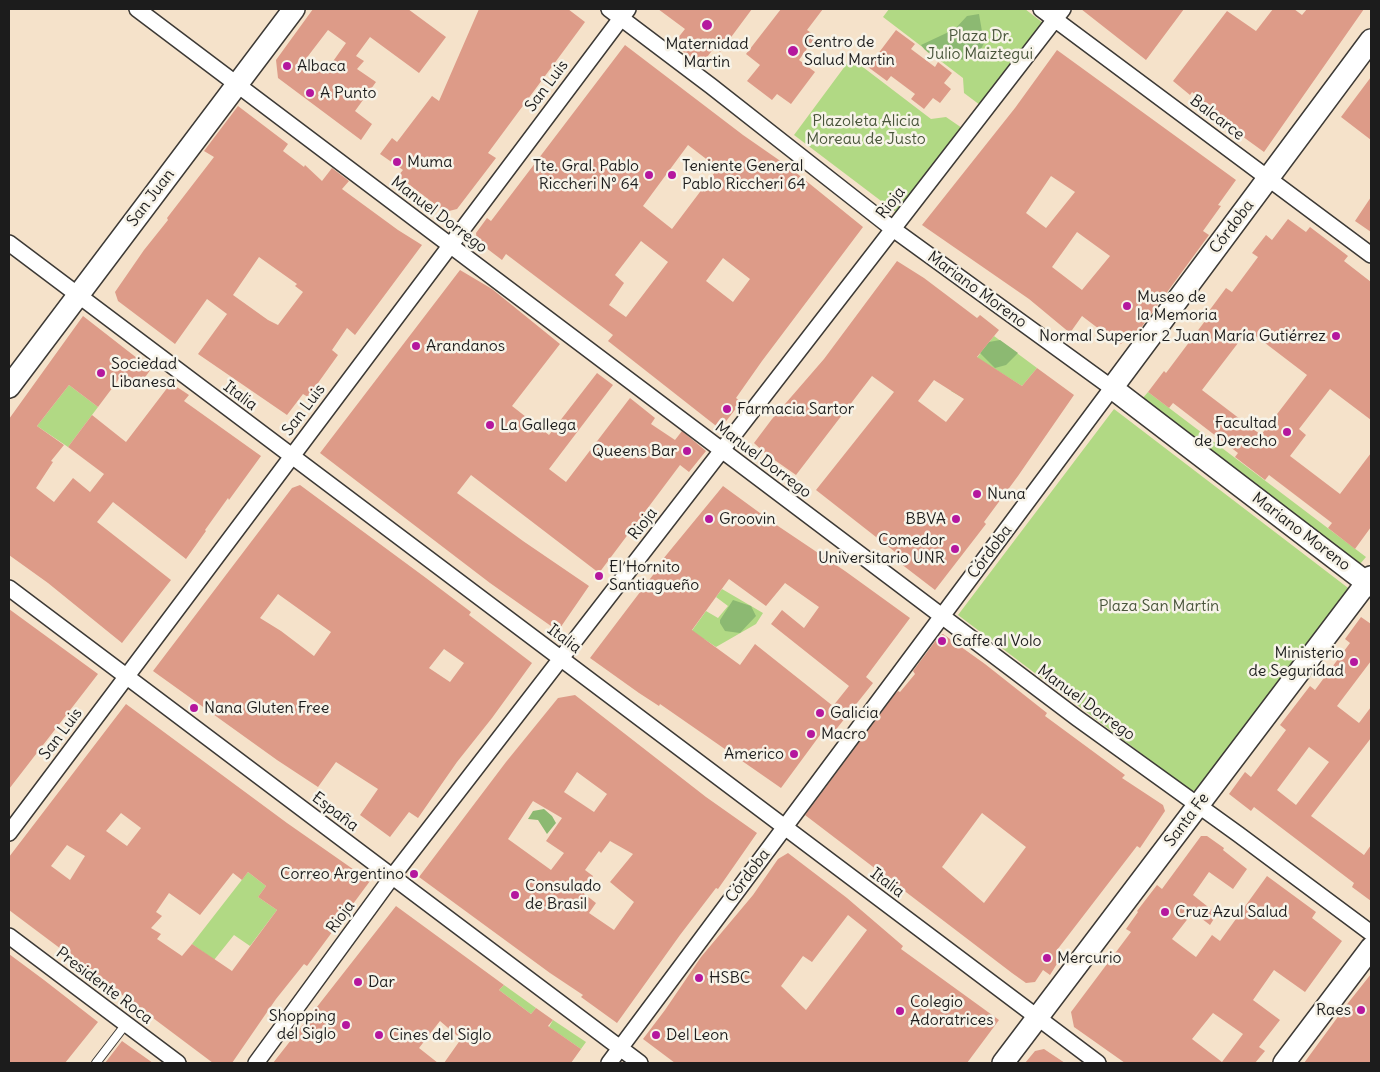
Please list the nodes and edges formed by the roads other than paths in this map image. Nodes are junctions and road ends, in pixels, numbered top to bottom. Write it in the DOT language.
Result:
graph roads {
  1 [pos="136,9"];
  2 [pos="294,9"];
  3 [pos="1042,9"];
  4 [pos="619,12"];
  5 [pos="1059,14"];
  6 [pos="1371,40"];
  7 [pos="237,84"];
  8 [pos="1268,179"];
  9 [pos="893,230"];
  10 [pos="9,243"];
  11 [pos="449,245"];
  12 [pos="1371,255"];
  13 [pos="78,295"];
  14 [pos="9,387"];
  15 [pos="1112,388"];
  16 [pos="722,451"];
  17 [pos="292,456"];
  18 [pos="1370,582"];
  19 [pos="9,588"];
  20 [pos="942,616"];
  21 [pos="561,659"];
  22 [pos="126,677"];
  23 [pos="1198,805"];
  24 [pos="785,827"];
  25 [pos="9,833"];
  26 [pos="392,876"];
  27 [pos="1371,933"];
  28 [pos="9,936"];
  29 [pos="1371,948"];
  30 [pos="1037,1018"];
  31 [pos="126,1024"];
  32 [pos="620,1048"];
  33 [pos="96,1063"];
  34 [pos="178,1063"];
  35 [pos="256,1063"];
  36 [pos="609,1063"];
  37 [pos="640,1063"];
  38 [pos="1003,1063"];
  39 [pos="1098,1063"];
  40 [pos="1284,1063"];
  1 -- 7 [label="street, Manuel Dorrego"];
  2 -- 7 [label="main road, San Juan"];
  3 -- 5 [label="street, Balcarce"];
  4 -- 9 [label="street, Mariano Moreno"];
  4 -- 11 [label="street, San Luis"];
  5 -- 8 [label="street, Balcarce"];
  5 -- 9 [label="street, Rioja"];
  6 -- 8 [label="main road, Córdoba"];
  7 -- 11 [label="street, Manuel Dorrego"];
  7 -- 13 [label="main road, San Juan"];
  8 -- 12 [label="street, Balcarce"];
  8 -- 15 [label="main road, Córdoba"];
  9 -- 15 [label="street, Mariano Moreno"];
  9 -- 16 [label="street, Rioja"];
  10 -- 13 [label="street, Italia"];
  11 -- 16 [label="street, Manuel Dorrego"];
  11 -- 17 [label="street, San Luis"];
  13 -- 14 [label="main road, San Juan"];
  13 -- 17 [label="street, Italia"];
  15 -- 18 [label="main road, Mariano Moreno"];
  15 -- 20 [label="street, Córdoba"];
  16 -- 20 [label="street, Manuel Dorrego"];
  16 -- 21 [label="street, Rioja"];
  17 -- 21 [label="street, Italia"];
  17 -- 22 [label="street, San Luis"];
  18 -- 23 [label="main road, Santa Fe"];
  19 -- 22 [label="street, España"];
  20 -- 23 [label="street, Manuel Dorrego"];
  20 -- 24 [label="street, Córdoba"];
  21 -- 24 [label="street, Italia"];
  21 -- 26 [label="street, Rioja"];
  22 -- 25 [label="street, San Luis"];
  22 -- 26 [label="street, España"];
  23 -- 27 [label="street, Manuel Dorrego"];
  23 -- 30 [label="main road, Santa Fe"];
  24 -- 30 [label="street, Italia"];
  24 -- 32 [label="street, Córdoba"];
  26 -- 32 [label="street, España"];
  26 -- 35 [label="street, Rioja"];
  28 -- 31 [label="street, Presidente Roca"];
  29 -- 40 [label="main road"];
  30 -- 38 [label="main road, Santa Fe"];
  30 -- 39 [label="street, Italia"];
  31 -- 33 [label="lane"];
  31 -- 34 [label="street, Presidente Roca"];
  32 -- 36 [label="street, Córdoba"];
  32 -- 37 [label="street, España"];
}
